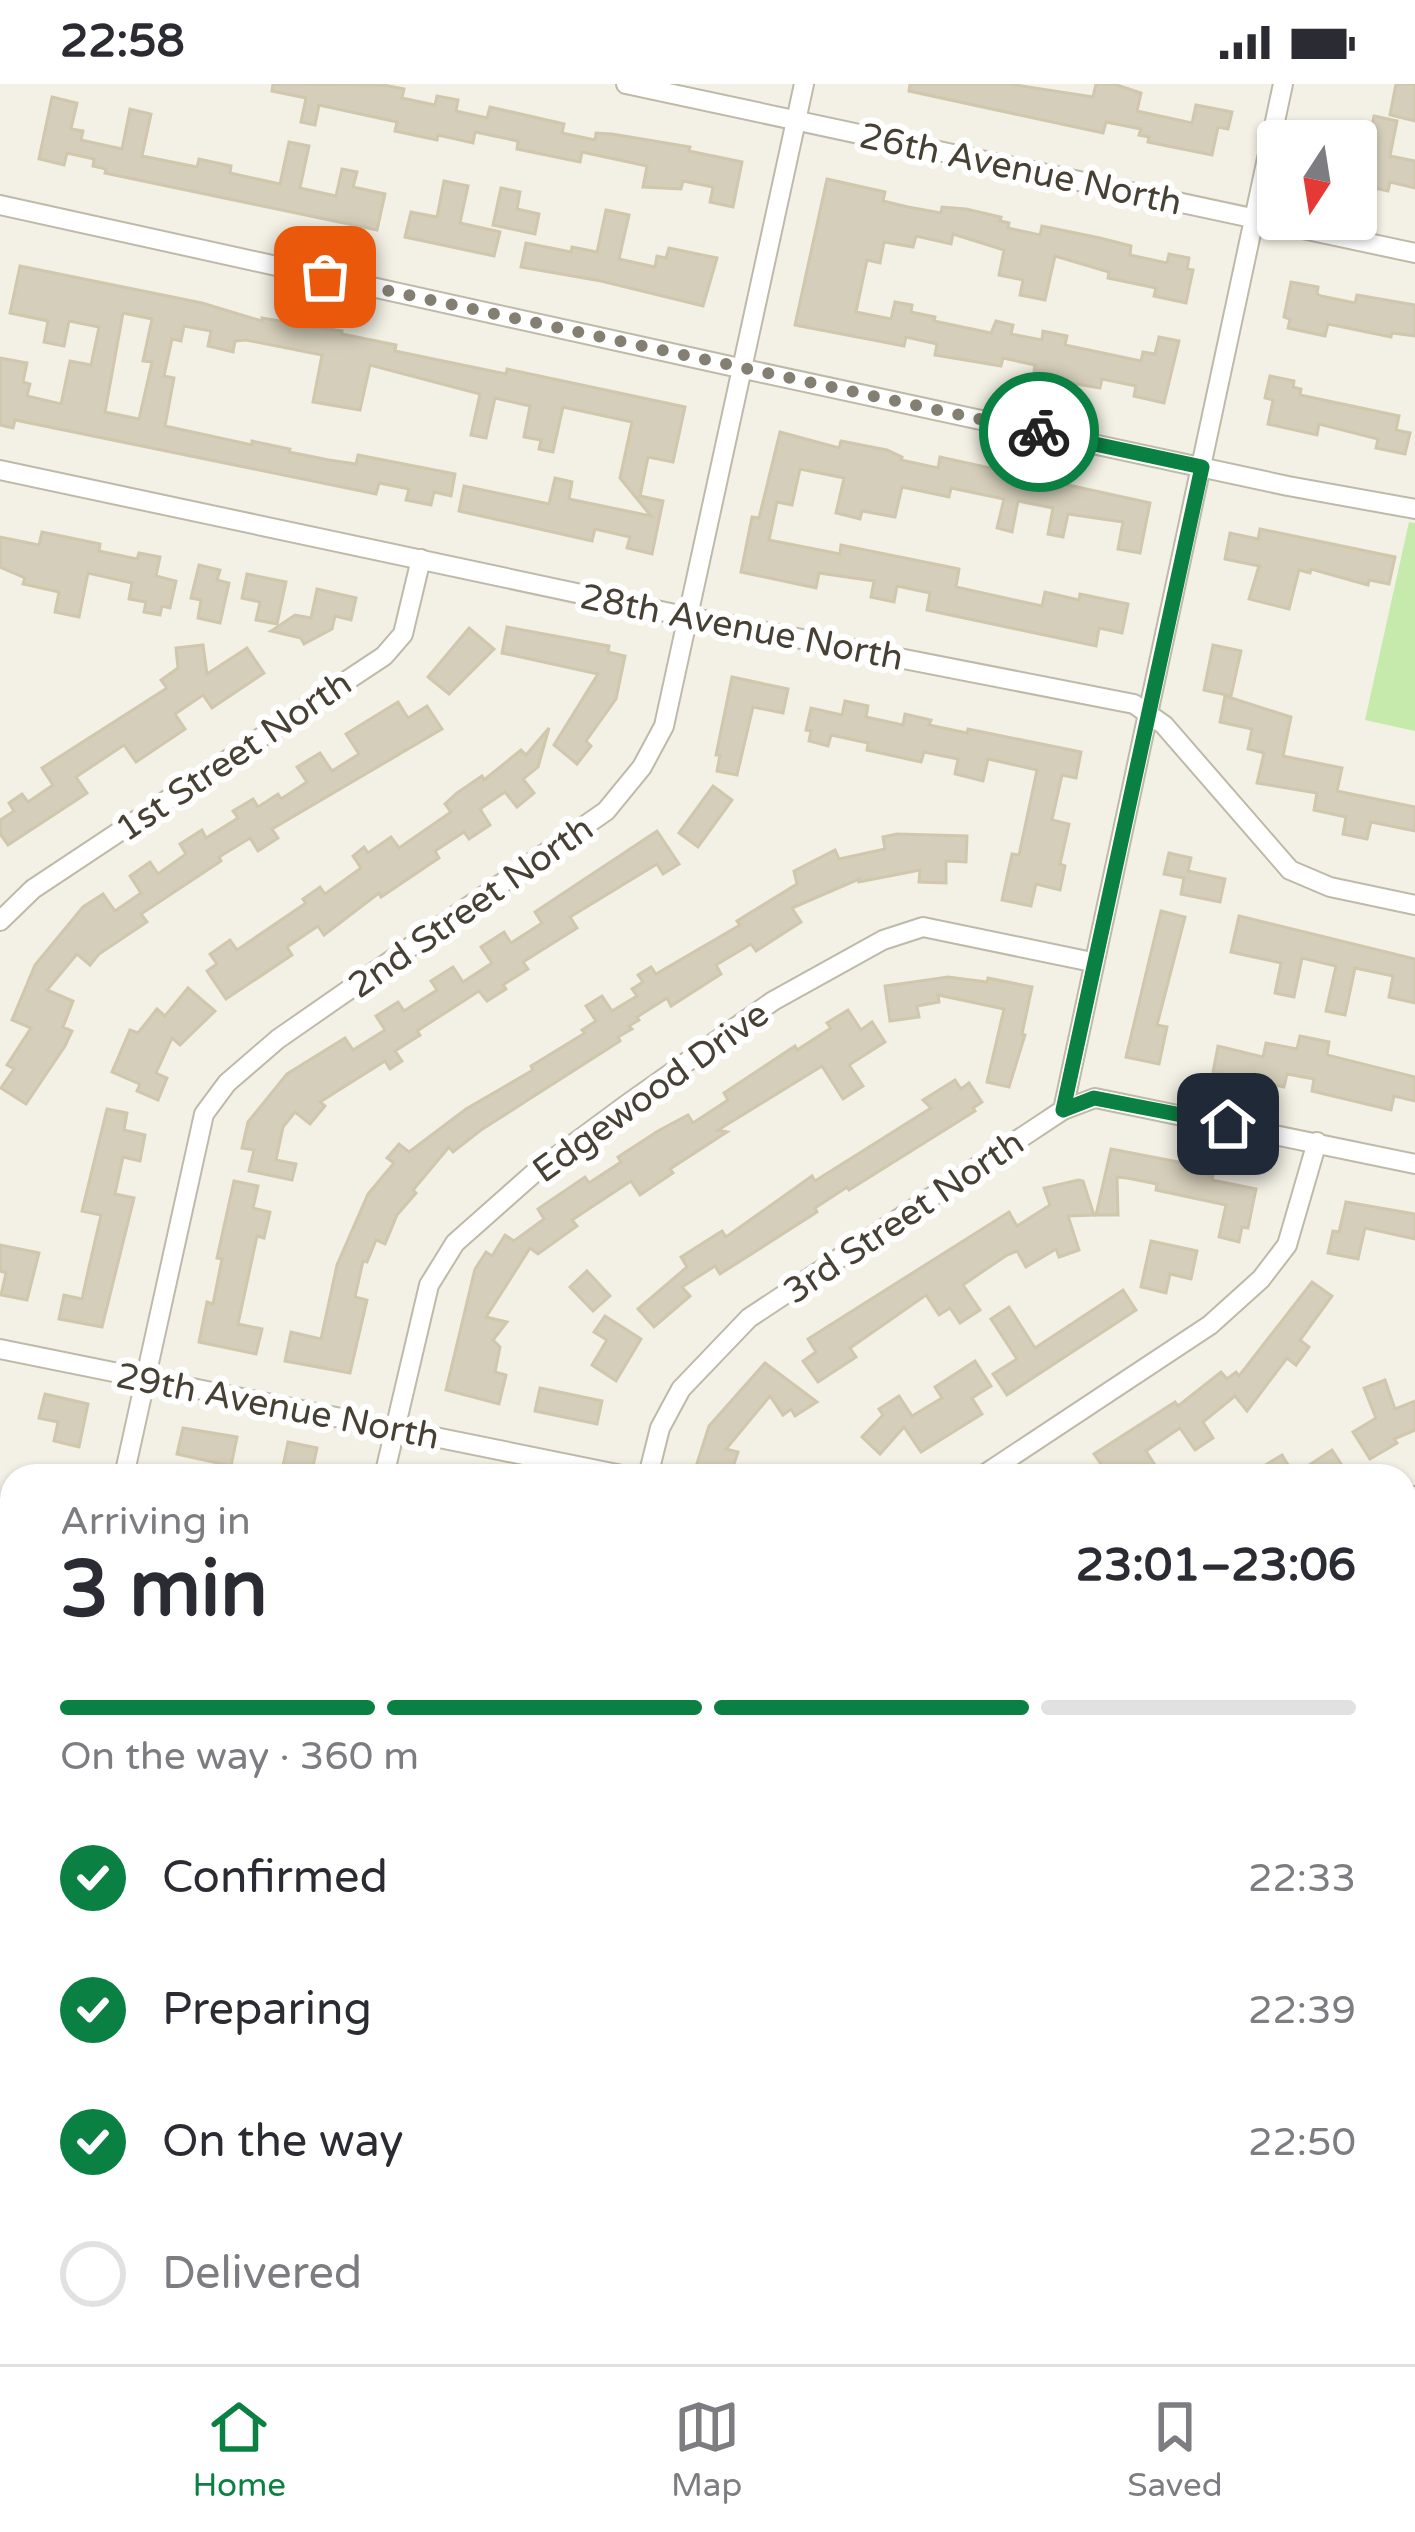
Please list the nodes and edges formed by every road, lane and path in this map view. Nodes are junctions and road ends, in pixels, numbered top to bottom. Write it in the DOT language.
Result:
graph roads {
  1 [pos="626,84"];
  2 [pos="804,84"];
  3 [pos="1282,84"];
  4 [pos="796,121"];
  5 [pos="0,205"];
  6 [pos="1254,220"];
  7 [pos="1415,253"];
  8 [pos="744,369"];
  9 [pos="1202,467"];
  10 [pos="0,470"];
  11 [pos="1415,509"];
  12 [pos="422,559"];
  13 [pos="689,617"];
  14 [pos="1148,714"];
  15 [pos="1415,905"];
  16 [pos="0,921"];
  17 [pos="1092,962"];
  18 [pos="1063,1110"];
  19 [pos="1317,1142"];
  20 [pos="1415,1164"];
  21 [pos="0,1348"];
  22 [pos="145,1378"];
  23 [pos="394,1429"];
  24 [pos="127,1464"];
  25 [pos="387,1464"];
  26 [pos="568,1464"];
  27 [pos="651,1464"];
  28 [pos="1000,1464"];
  1 -- 4 [label="street, 26th Avenue North"];
  2 -- 4 [label="street, 2nd Street North"];
  3 -- 6 [label="street, 3rd Street North"];
  4 -- 6 [label="street, 26th Avenue North"];
  4 -- 8 [label="street, 2nd Street North"];
  5 -- 8 [label="street"];
  6 -- 7 [label="street, 26th Avenue North"];
  6 -- 9 [label="street, 3rd Street North"];
  8 -- 9 [label="street"];
  8 -- 13 [label="street, 2nd Street North"];
  9 -- 11 [label="street"];
  9 -- 14 [label="street, 3rd Street North"];
  10 -- 12 [label="street, 28th Avenue North"];
  12 -- 13 [label="street, 28th Avenue North"];
  12 -- 16 [label="street, 1st Street North"];
  13 -- 14 [label="street, 28th Avenue North"];
  13 -- 22 [label="street, 2nd Street North"];
  14 -- 15 [label="street, 28th Avenue North"];
  14 -- 17 [label="street, 3rd Street North"];
  17 -- 18 [label="street, 3rd Street North"];
  17 -- 23 [label="street, Edgewood Drive"];
  18 -- 19 [label="street"];
  18 -- 27 [label="street, 3rd Street North"];
  19 -- 20 [label="street"];
  19 -- 28 [label="street"];
  21 -- 22 [label="street, 29th Avenue North"];
  22 -- 23 [label="street, 29th Avenue North"];
  22 -- 24 [label="street, 2nd Street North"];
  23 -- 25 [label="street, Edgewood Drive"];
  23 -- 26 [label="street, 29th Avenue North"];
}
